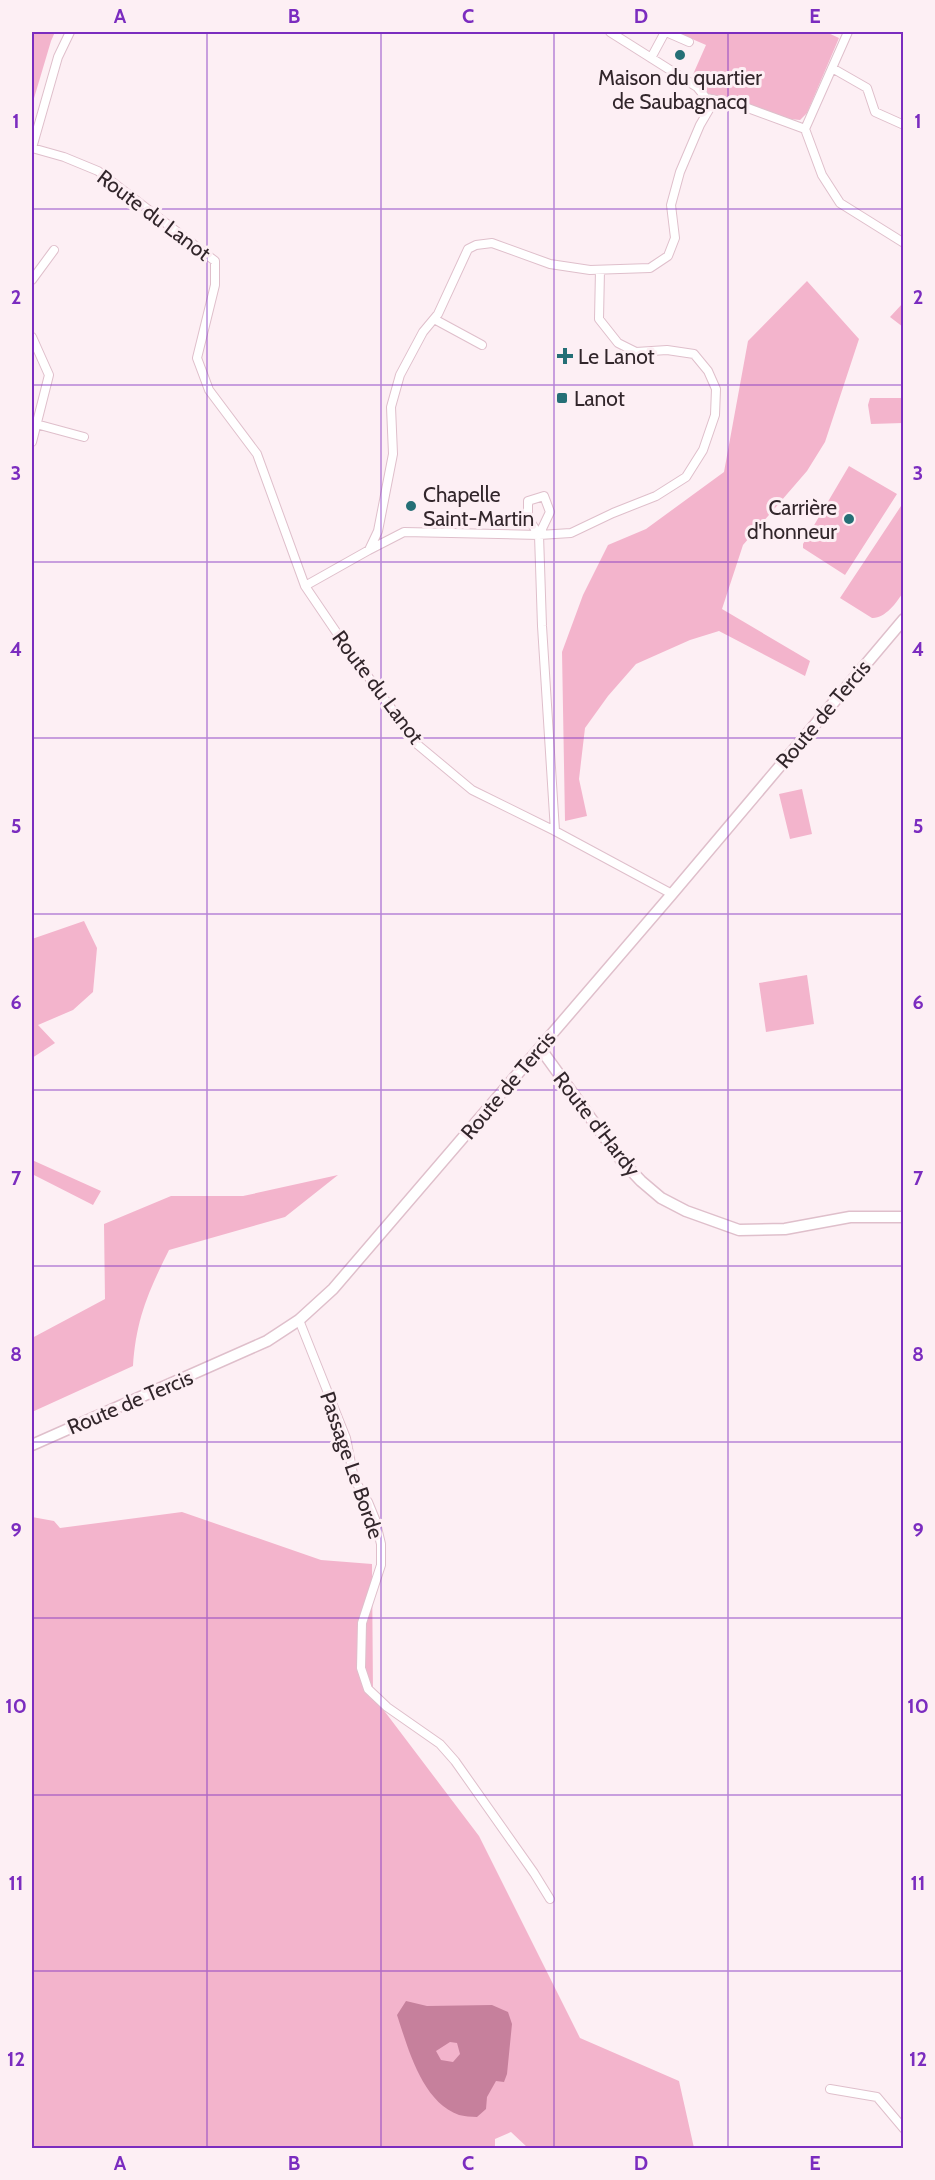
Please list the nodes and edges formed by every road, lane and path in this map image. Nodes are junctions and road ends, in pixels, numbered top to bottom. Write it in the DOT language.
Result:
graph roads {
  1 [pos="70,32"];
  2 [pos="610,32"];
  3 [pos="666,32"];
  4 [pos="848,32"];
  5 [pos="689,42"];
  6 [pos="651,58"];
  7 [pos="831,68"];
  8 [pos="714,101"];
  9 [pos="903,125"];
  10 [pos="805,129"];
  11 [pos="32,148"];
  12 [pos="903,243"];
  13 [pos="54,250"];
  14 [pos="600,270"];
  15 [pos="32,280"];
  16 [pos="434,319"];
  17 [pos="32,338"];
  18 [pos="482,345"];
  19 [pos="36,424"];
  20 [pos="84,437"];
  21 [pos="32,442"];
  22 [pos="539,535"];
  23 [pos="369,550"];
  24 [pos="305,586"];
  25 [pos="903,619"];
  26 [pos="555,831"];
  27 [pos="672,894"];
  28 [pos="540,1048"];
  29 [pos="903,1216"];
  30 [pos="300,1320"];
  31 [pos="32,1444"];
  32 [pos="550,1899"];
  33 [pos="830,2089"];
  34 [pos="903,2128"];
  1 -- 11 [label="street"];
  2 -- 6 [label="street"];
  3 -- 5 [label="street"];
  3 -- 6 [label="street"];
  4 -- 7 [label="street"];
  6 -- 8 [label="street"];
  7 -- 9 [label="street"];
  7 -- 10 [label="street"];
  8 -- 10 [label="street"];
  8 -- 14 [label="street"];
  10 -- 12 [label="street"];
  11 -- 24 [label="street, Route du Lanot"];
  13 -- 15 [label="street"];
  14 -- 16 [label="street"];
  14 -- 22 [label="street"];
  16 -- 18 [label="street"];
  16 -- 23 [label="street"];
  17 -- 19 [label="street"];
  19 -- 20 [label="street"];
  19 -- 21 [label="street"];
  22 -- 22 [label="street"];
  22 -- 23 [label="street"];
  22 -- 26 [label="street"];
  23 -- 24 [label="street"];
  24 -- 26 [label="street, Route du Lanot"];
  25 -- 27 [label="main road, Route de Tercis"];
  26 -- 27 [label="street, Route du Lanot"];
  27 -- 28 [label="main road, Route de Tercis"];
  28 -- 29 [label="main road, Route d'Hardy"];
  28 -- 30 [label="main road, Route de Tercis"];
  30 -- 31 [label="main road, Route de Tercis"];
  30 -- 32 [label="street, Passage Le Borde"];
  33 -- 34 [label="street"];
}
